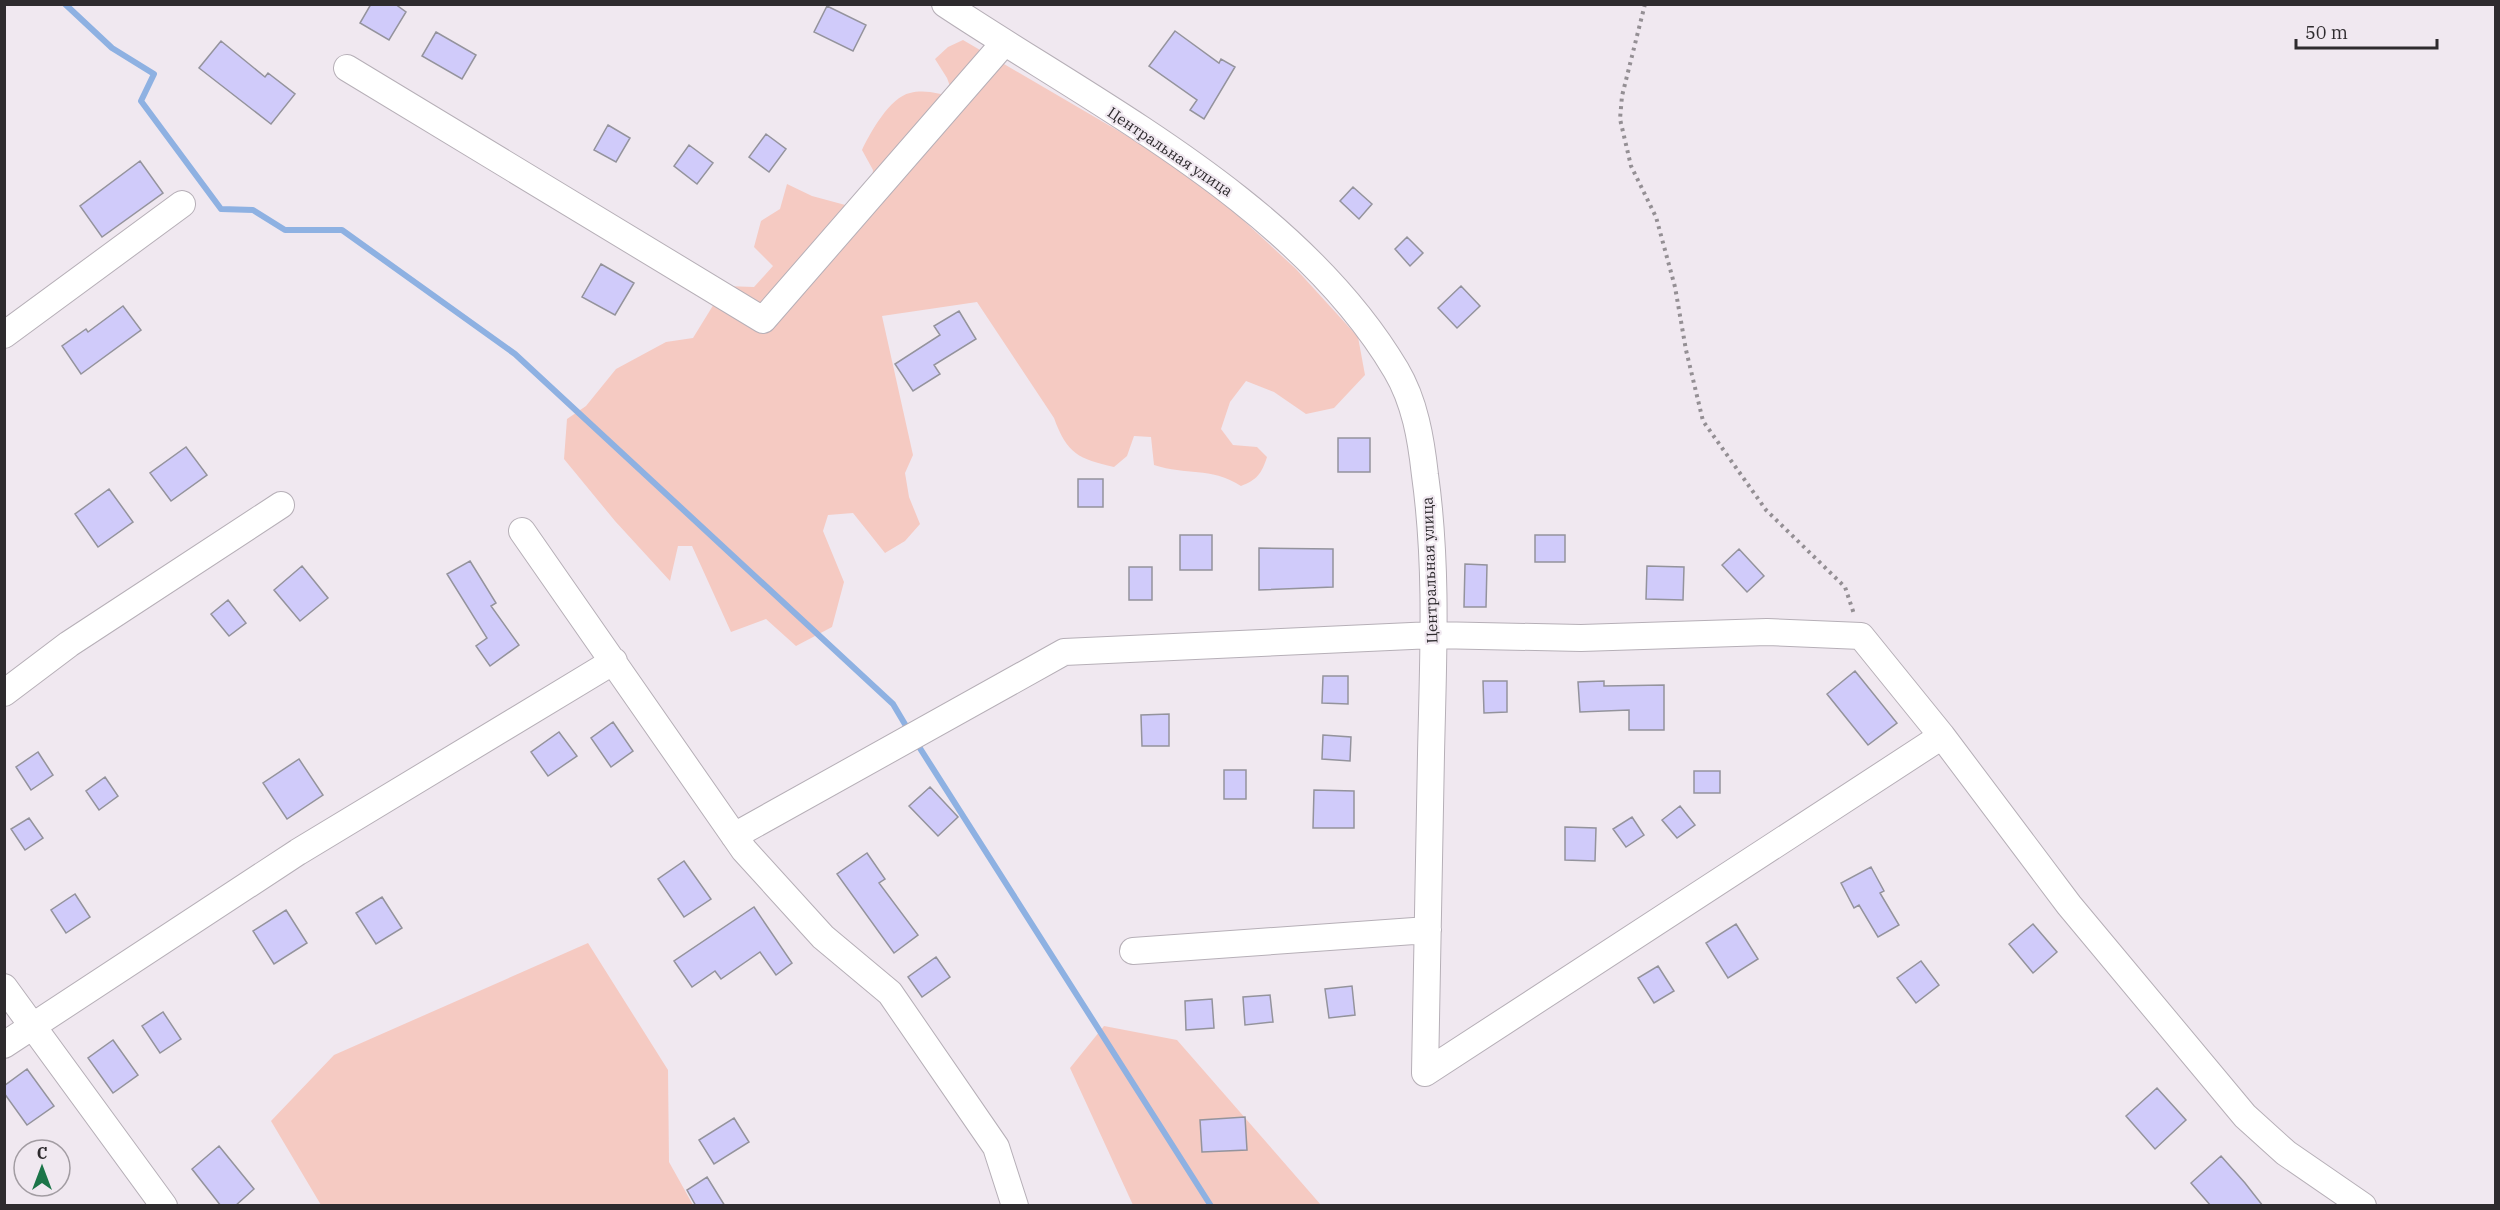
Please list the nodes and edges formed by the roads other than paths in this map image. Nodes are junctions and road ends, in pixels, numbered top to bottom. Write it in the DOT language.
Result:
graph roads {
  1 [pos="945,4"];
  2 [pos="1004,43"];
  3 [pos="347,68"];
  4 [pos="182,204"];
  5 [pos="4,335"];
  6 [pos="281,505"];
  7 [pos="522,531"];
  8 [pos="1433,635"];
  9 [pos="614,661"];
  10 [pos="4,693"];
  11 [pos="1942,736"];
  12 [pos="734,836"];
  13 [pos="1428,930"];
  14 [pos="1133,951"];
  15 [pos="4,987"];
  16 [pos="34,1026"];
  17 [pos="4,1045"];
  18 [pos="164,1206"];
  19 [pos="1016,1206"];
  20 [pos="2363,1206"];
  1 -- 2 [label="street, Центральная улица"];
  2 -- 3 [label="street"];
  2 -- 8 [label="street, Центральная улица"];
  4 -- 5 [label="street"];
  6 -- 10 [label="street"];
  7 -- 9 [label="street"];
  8 -- 11 [label="street"];
  8 -- 12 [label="street"];
  8 -- 13 [label="street, Центральная улица"];
  9 -- 12 [label="street"];
  9 -- 16 [label="street"];
  11 -- 13 [label="street, Центральная улица"];
  11 -- 20 [label="street"];
  12 -- 19 [label="street"];
  13 -- 14 [label="street"];
  15 -- 16 [label="street"];
  16 -- 17 [label="street"];
  16 -- 18 [label="street"];
}
